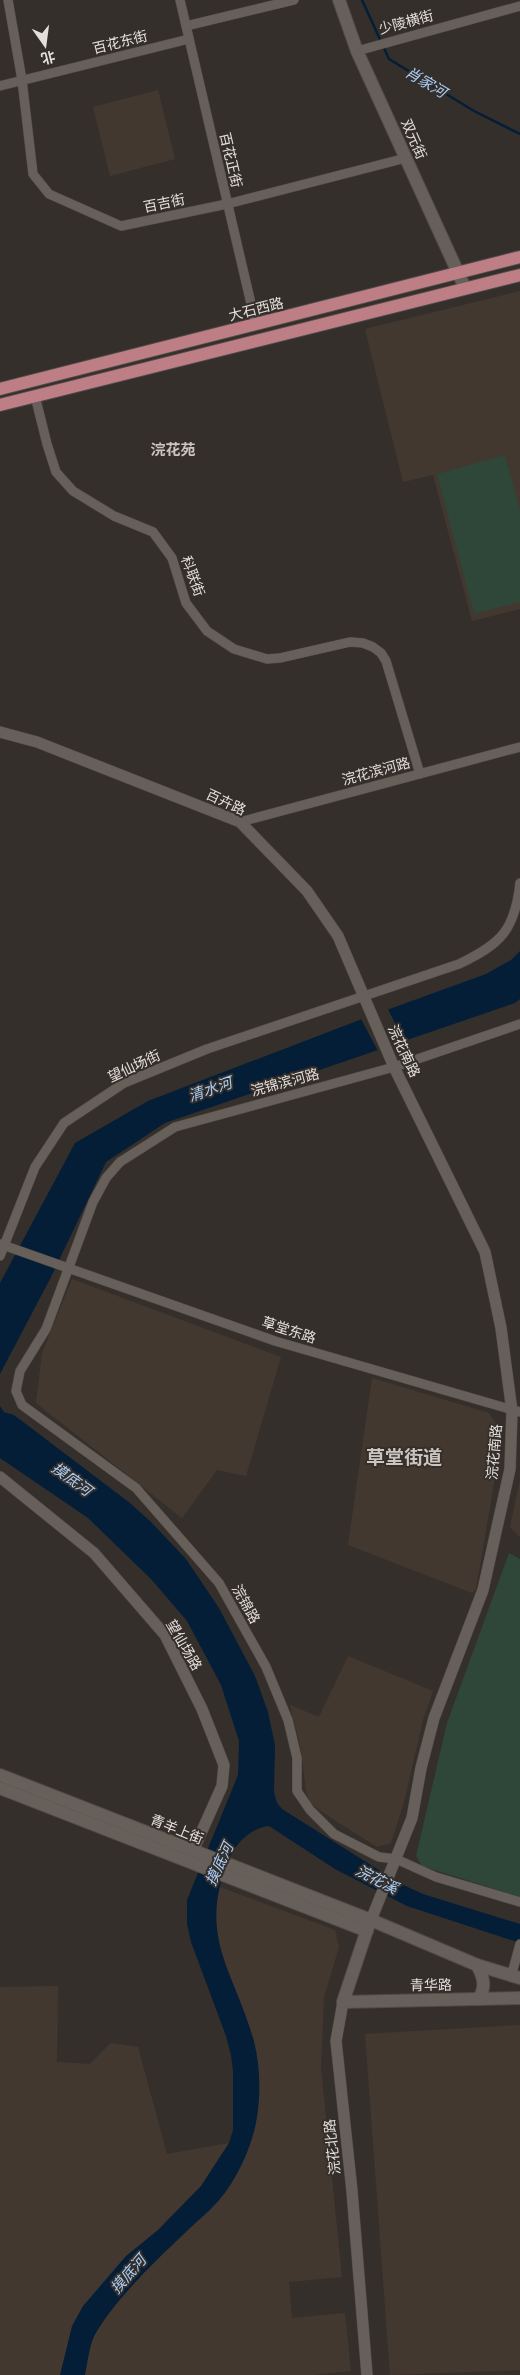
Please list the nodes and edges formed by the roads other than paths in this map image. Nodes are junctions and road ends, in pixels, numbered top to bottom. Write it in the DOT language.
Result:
graph roads {
  1 [pos="8,0"];
  2 [pos="180,0"];
  3 [pos="294,0"];
  4 [pos="338,0"];
  5 [pos="520,6"];
  6 [pos="186,26"];
  7 [pos="189,39"];
  8 [pos="357,51"];
  9 [pos="22,80"];
  10 [pos="0,86"];
  11 [pos="406,158"];
  12 [pos="227,204"];
  13 [pos="520,257"];
  14 [pos="458,272"];
  15 [pos="520,275"];
  16 [pos="465,288"];
  17 [pos="256,325"];
  18 [pos="0,389"];
  19 [pos="35,396"];
  20 [pos="0,405"];
  21 [pos="0,732"];
  22 [pos="520,746"];
  23 [pos="420,774"];
  24 [pos="240,822"];
  25 [pos="520,883"];
  26 [pos="362,995"];
  27 [pos="520,1024"];
  28 [pos="394,1067"];
  29 [pos="2,1245"];
  30 [pos="0,1256"];
  31 [pos="70,1268"];
  32 [pos="516,1411"];
  33 [pos="0,1477"];
  34 [pos="0,1775"];
  35 [pos="0,1788"];
  36 [pos="195,1856"];
  37 [pos="396,1859"];
  38 [pos="520,1902"];
  39 [pos="369,1925"];
  40 [pos="519,1946"];
  41 [pos="477,1964"];
  42 [pos="516,1977"];
  43 [pos="520,1998"];
  44 [pos="479,2000"];
  45 [pos="343,2002"];
  46 [pos="367,2375"];
  1 -- 9 [label="street, 百吉街"];
  2 -- 6 [label="street, 百花正街"];
  3 -- 6 [label="street"];
  4 -- 8 [label="main road, 双元街"];
  5 -- 8 [label="street, 少陵横街"];
  6 -- 7 [label="street, 百花正街"];
  7 -- 9 [label="street, 百花东街"];
  7 -- 12 [label="street, 百花正街"];
  8 -- 11 [label="main road, 双元街"];
  9 -- 10 [label="street, 百花东街"];
  9 -- 12 [label="street, 百吉街"];
  11 -- 12 [label="street, 百吉街"];
  11 -- 14 [label="main road, 双元街"];
  12 -- 17 [label="street, 百花正街"];
  13 -- 14 [label="main road, 大石西路"];
  14 -- 16 [label="main road, 双元街"];
  14 -- 17 [label="main road, 大石西路"];
  15 -- 16 [label="main road"];
  16 -- 19 [label="main road"];
  17 -- 18 [label="main road, 大石西路"];
  19 -- 20 [label="main road"];
  19 -- 23 [label="street, 科联街"];
  21 -- 24 [label="street, 百卉路"];
  22 -- 23 [label="street, 浣花滨河路"];
  23 -- 24 [label="street, 浣花滨河路"];
  24 -- 26 [label="street, 百卉路"];
  25 -- 26 [label="street"];
  26 -- 28 [label="street, 浣花南路"];
  26 -- 29 [label="street, 望仙场街"];
  27 -- 28 [label="street, 浣锦滨河路"];
  28 -- 31 [label="street, 浣锦滨河路"];
  28 -- 32 [label="street, 浣花南路"];
  29 -- 30 [label="street, 望仙场街"];
  29 -- 31 [label="street, 草堂东路"];
  31 -- 32 [label="street, 草堂东路"];
  31 -- 37 [label="street, 浣锦路"];
  32 -- 37 [label="street, 浣花南路"];
  33 -- 36 [label="street, 望仙场路"];
  34 -- 36 [label="main road, 青羊上街"];
  35 -- 36 [label="main road, 青羊上街"];
  36 -- 39 [label="main road, 青羊上街"];
  37 -- 38 [label="street, 浣锦路"];
  37 -- 39 [label="street, 浣花南路"];
  39 -- 41 [label="main road, 青华路"];
  39 -- 45 [label="main road, 浣花北路"];
  40 -- 42 [label="street"];
  41 -- 42 [label="main road, 青华路"];
  41 -- 44 [label="main road"];
  43 -- 44 [label="main road, 青华路"];
  44 -- 45 [label="main road, 青华路"];
  45 -- 46 [label="street, 浣花北路"];
}
